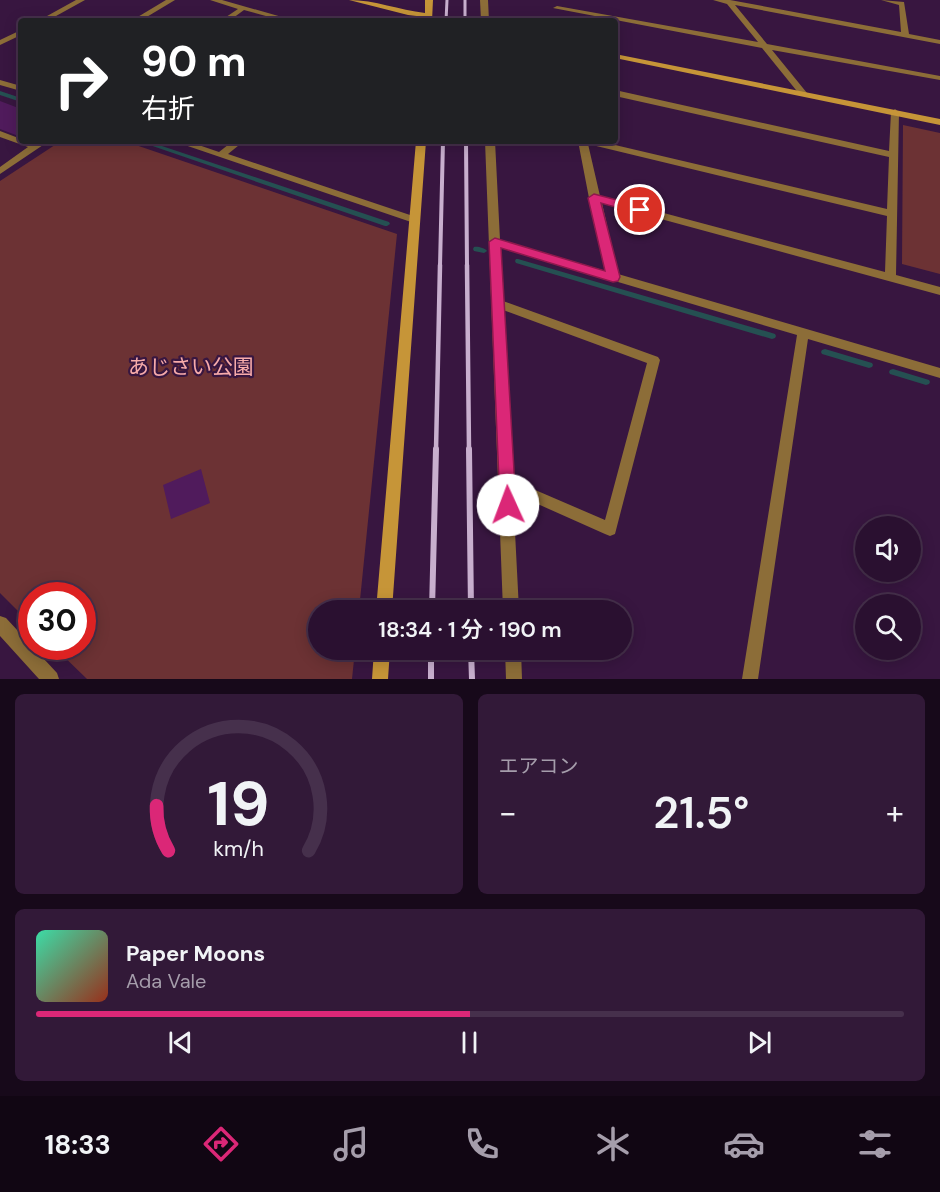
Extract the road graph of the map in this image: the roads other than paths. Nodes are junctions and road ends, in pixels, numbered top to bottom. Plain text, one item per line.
1 (81, 0) edge
2 (171, 0) edge
3 (214, 0) edge
4 (353, 0) edge
5 (429, 0) edge
6 (484, 0) edge
7 (717, 0) edge
8 (885, 0) edge
9 (729, 2) junction
10 (557, 7) edge
11 (243, 8) junction
12 (48, 18) edge
13 (140, 18) edge
14 (228, 18) edge
15 (281, 18) edge
16 (428, 18) edge
17 (485, 18) edge
18 (618, 18) edge
19 (618, 18) edge
20 (18, 34) edge
21 (905, 34) junction
22 (940, 42) edge
23 (0, 43) edge
24 (762, 44) junction
25 (618, 57) edge
26 (940, 78) edge
27 (0, 82) edge
28 (18, 87) edge
29 (802, 93) junction
30 (618, 94) edge
31 (895, 112) junction
32 (940, 122) edge
33 (0, 134) edge
34 (18, 138) edge
35 (40, 144) edge
36 (187, 144) edge
37 (235, 144) edge
38 (420, 144) edge
39 (490, 144) edge
40 (585, 144) edge
41 (598, 144) edge
42 (221, 155) junction
43 (893, 155) junction
44 (0, 171) edge
45 (594, 198) junction
46 (892, 214) junction
47 (415, 220) junction
48 (495, 242) junction
49 (613, 277) junction
50 (890, 277) junction
51 (940, 291) edge
52 (498, 304) junction
53 (803, 333) junction
54 (940, 372) edge
55 (507, 484) junction
56 (385, 600) edge
57 (511, 600) edge
58 (0, 624) edge
59 (381, 660) edge
60 (513, 660) edge
61 (51, 679) edge
62 (380, 679) edge
63 (514, 679) edge
64 (750, 679) edge

1 - 12 street
2 - 13 street
3 - 11 street
4 - 16 street
5 - 16 street
6 - 17 street
7 - 9 street
8 - 21 street
9 - 21 street
9 - 24 street
10 - 18 street
11 - 14 street
11 - 15 street
19 - 24 street
20 - 23 street
21 - 22 street
24 - 26 street
24 - 29 street
25 - 29 street
27 - 28 street
29 - 31 street
30 - 43 street
31 - 32 street
31 - 43 street
33 - 34 street
35 - 44 street
36 - 42 street
37 - 42 street
38 - 47 street
39 - 48 street
40 - 45 street
41 - 46 street
42 - 47 street
43 - 46 street
45 - 49 street
45 - 50 street
46 - 50 street
47 - 56 street
48 - 49 street
48 - 52 street
49 - 53 street
50 - 51 street
52 - 55 street
52 - 55 street
53 - 54 street
53 - 64 street
55 - 57 street
58 - 61 street
59 - 62 street
60 - 63 street

